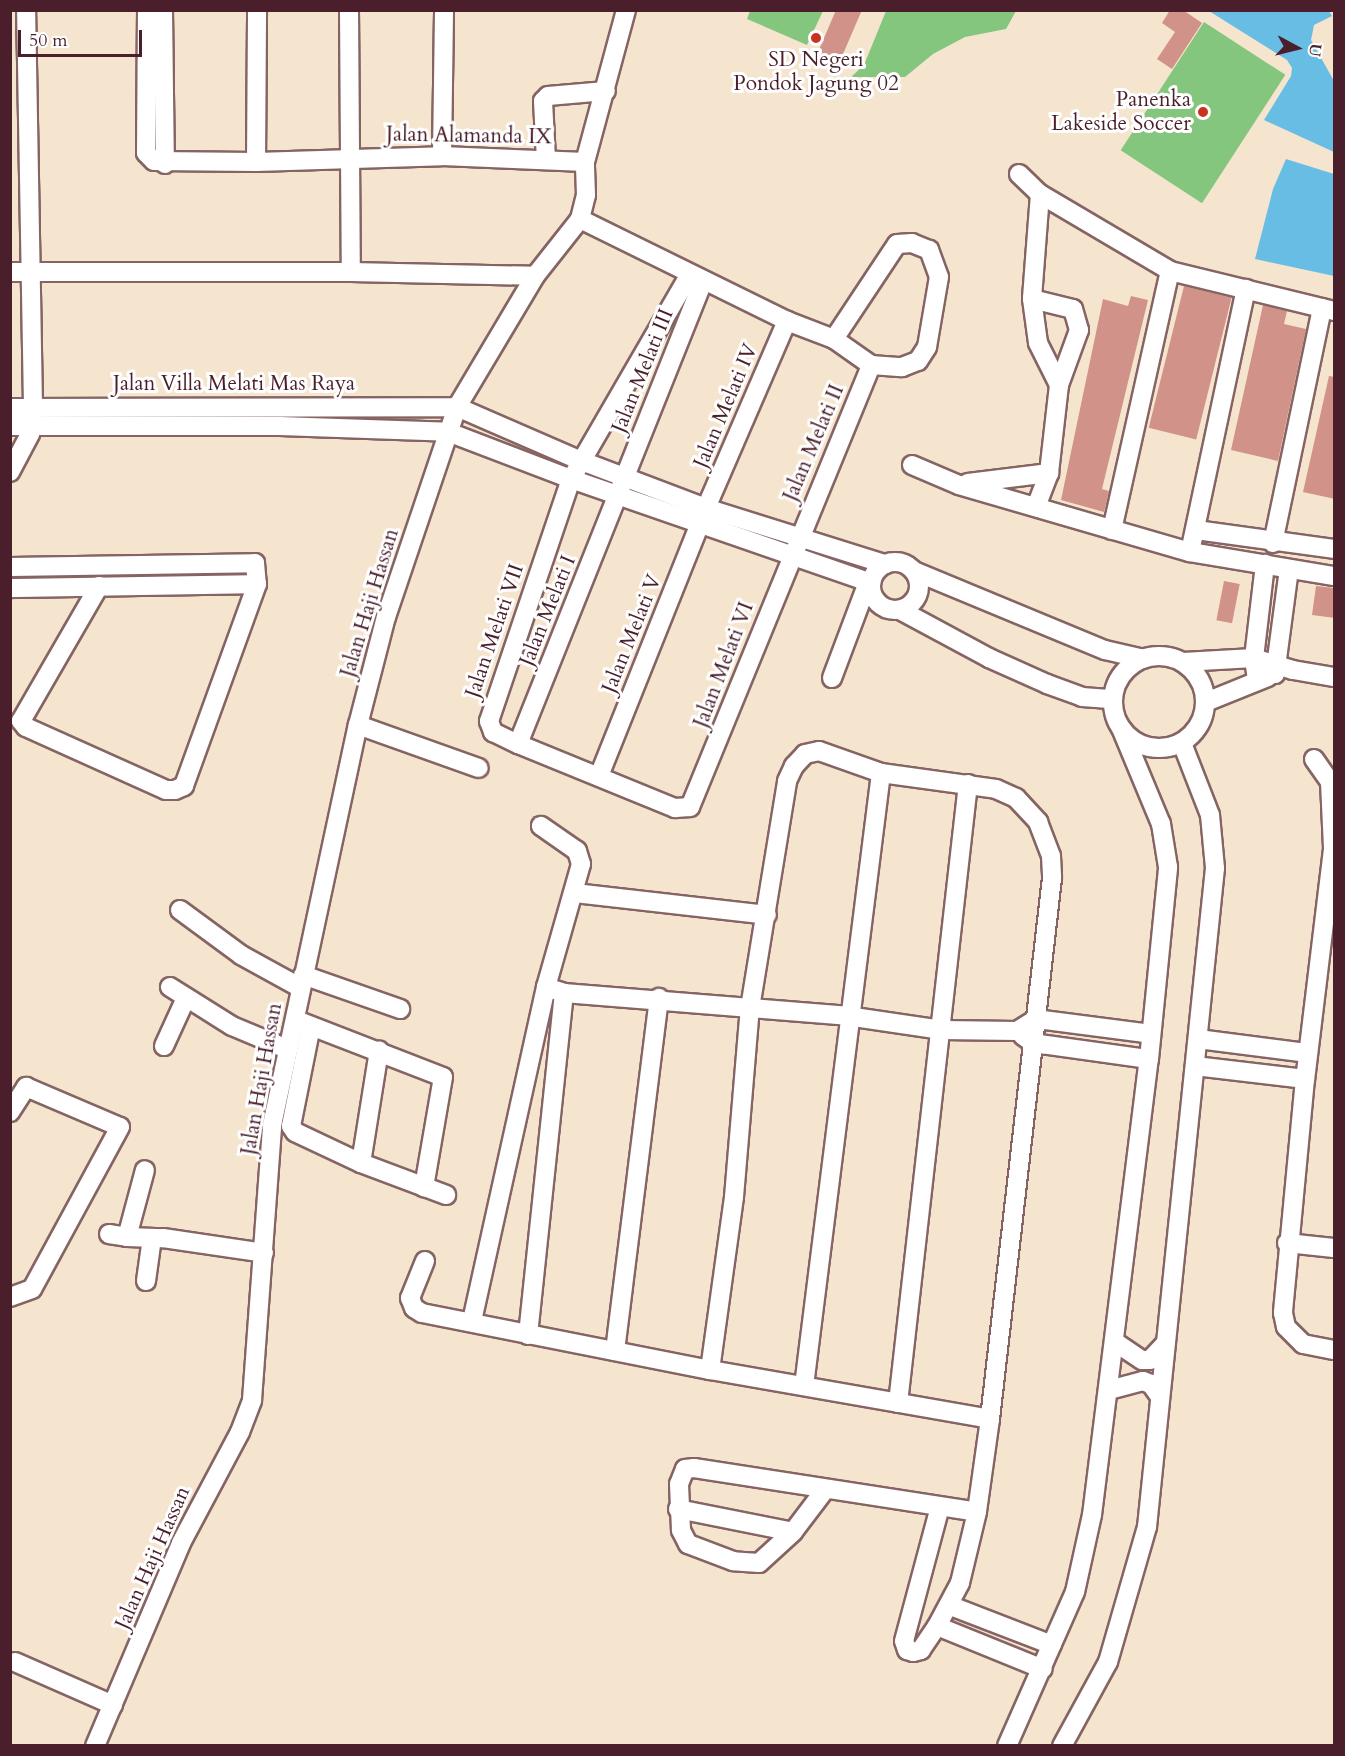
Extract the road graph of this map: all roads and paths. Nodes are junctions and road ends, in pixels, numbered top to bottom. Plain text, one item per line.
1 (27, 10) edge
2 (147, 10) edge
3 (163, 10) edge
4 (257, 10) edge
5 (349, 10) edge
6 (444, 10) edge
7 (626, 10) edge
8 (606, 91) junction
9 (442, 156) junction
10 (352, 158) junction
11 (546, 160) junction
12 (256, 162) junction
13 (585, 162) junction
14 (165, 164) junction
15 (1019, 174) dead end
16 (1040, 194) junction
17 (580, 219) junction
18 (10, 272) edge
19 (31, 272) junction
20 (351, 272) junction
21 (1170, 272) junction
22 (535, 276) junction
23 (696, 277) junction
24 (1246, 289) junction
25 (1032, 299) junction
26 (1328, 310) edge
27 (787, 321) junction
28 (834, 339) junction
29 (871, 365) junction
30 (1059, 385) junction
31 (33, 406) junction
32 (279, 406) junction
33 (457, 407) junction
34 (10, 408) edge
35 (10, 426) edge
36 (31, 426) junction
37 (280, 426) junction
38 (448, 432) junction
39 (579, 460) junction
40 (912, 465) dead end
41 (10, 472) edge
42 (1049, 473) junction
43 (571, 479) junction
44 (958, 484) junction
45 (621, 486) junction
46 (1037, 505) junction
47 (704, 516) junction
48 (1112, 530) junction
49 (1196, 530) junction
50 (1273, 543) junction
51 (795, 545) junction
52 (1335, 549) edge
53 (1190, 552) junction
54 (885, 564) junction
55 (1265, 564) junction
56 (10, 567) edge
57 (1289, 569) junction
58 (914, 571) junction
59 (1335, 576) edge
60 (870, 582) junction
61 (257, 584) junction
62 (99, 585) junction
63 (10, 588) edge
64 (900, 610) junction
65 (1254, 658) junction
66 (1143, 659) junction
67 (1183, 662) junction
68 (1275, 669) junction
69 (1335, 676) edge
70 (832, 678) dead end
71 (1257, 680) junction
72 (1113, 699) junction
73 (1206, 702) junction
74 (358, 726) junction
75 (1120, 728) junction
76 (1182, 743) junction
77 (518, 744) junction
78 (1314, 759) dead end
79 (478, 768) dead end
80 (881, 773) junction
81 (599, 776) junction
82 (1332, 783) edge
83 (968, 784) junction
84 (690, 807) joint
85 (541, 826) dead end
86 (575, 893) junction
87 (180, 910) dead end
88 (767, 915) junction
89 (302, 982) junction
90 (170, 987) dead end
91 (546, 987) junction
92 (564, 993) junction
93 (186, 998) junction
94 (659, 998) junction
95 (750, 1008) junction
96 (400, 1009) dead end
97 (847, 1016) junction
98 (1036, 1019) junction
99 (303, 1023) junction
100 (942, 1030) junction
101 (1017, 1031) junction
102 (1151, 1034) junction
103 (1198, 1039) junction
104 (1033, 1043) junction
105 (164, 1046) dead end
106 (287, 1049) junction
107 (379, 1050) junction
108 (1308, 1053) junction
109 (1149, 1059) junction
110 (1195, 1066) junction
111 (1305, 1079) junction
112 (10, 1112) edge
113 (361, 1163) junction
114 (145, 1170) dead end
115 (424, 1187) junction
116 (446, 1195) dead end
117 (152, 1238) junction
118 (1287, 1243) junction
119 (1335, 1248) edge
120 (264, 1252) junction
121 (425, 1261) dead end
122 (146, 1281) dead end
123 (10, 1298) edge
124 (472, 1321) junction
125 (528, 1335) junction
126 (1115, 1342) junction
127 (1166, 1343) junction
128 (1335, 1350) edge
129 (615, 1351) junction
130 (710, 1370) junction
131 (804, 1386) junction
132 (1109, 1390) junction
133 (1160, 1397) junction
134 (898, 1403) junction
135 (990, 1419) junction
136 (824, 1491) junction
137 (940, 1508) junction
138 (678, 1509) junction
139 (976, 1512) junction
140 (793, 1532) junction
141 (951, 1606) junction
142 (937, 1626) junction
143 (1052, 1646) junction
144 (15, 1662) dead end
145 (1043, 1669) junction
146 (113, 1705) junction
147 (95, 1746) edge
148 (1007, 1746) edge
149 (1062, 1746) edge

1 - 19 street
2 - 14 street
3 - 14 street
4 - 12 street
5 - 10 street
6 - 9 street
7 - 8 street
8 - 11 street
8 - 13 street
9 - 10 street, Jalan Alamanda IX
9 - 11 street, Jalan Alamanda IX
10 - 12 street, Jalan Alamanda IX
10 - 20 street
11 - 13 street, Jalan Alamanda IX
12 - 14 street, Jalan Alamanda IX
13 - 17 street
15 - 16 street
16 - 21 street
16 - 25 street
17 - 22 street, Jalan Haji Hassan
17 - 23 street
18 - 19 street
19 - 20 street
19 - 31 street
20 - 22 street
21 - 24 street
21 - 48 street
22 - 33 street, Jalan Haji Hassan
23 - 27 street
23 - 39 street
23 - 45 street, Jalan Melati III
24 - 26 street
24 - 49 street
25 - 30 street
25 - 30 street
26 - 50 street
27 - 28 street
27 - 47 street, Jalan Melati IV
28 - 29 street
28 - 29 street
29 - 51 street, Jalan Melati II
30 - 42 street
31 - 32 street, Jalan Villa Melati Mas Raya
31 - 34 street, Jalan Villa Melati Mas Raya
31 - 36 street
32 - 33 street, Jalan Villa Melati Mas Raya
32 - 37 street
33 - 38 street, Jalan Haji Hassan
33 - 39 street
35 - 36 street, Jalan Villa Melati Mas Raya
36 - 37 street, Jalan Villa Melati Mas Raya
36 - 41 street
37 - 38 street, Jalan Villa Melati Mas Raya
38 - 43 street, Jalan Villa Melati Mas Raya
38 - 74 street, Jalan Haji Hassan
39 - 43 street, Jalan Melati VII
39 - 45 street
40 - 44 street
42 - 44 street
42 - 46 street
43 - 45 street, Jalan Villa Melati Mas Raya
43 - 77 street, Jalan Melati VII
44 - 46 street
45 - 47 street
45 - 77 street, Jalan Melati I
46 - 48 street
47 - 51 street
47 - 81 street, Jalan Melati V
48 - 53 street
49 - 50 street
49 - 53 street
50 - 52 street
51 - 54 street
51 - 60 street
51 - 84 street, Jalan Melati VI
53 - 55 street
54 - 58 street
54 - 60 street
55 - 57 street
55 - 65 street
56 - 61 street
57 - 59 street
57 - 68 street
58 - 64 street
58 - 66 street
60 - 64 street
60 - 70 street
61 - 62 street
61 - 62 street
62 - 63 street
64 - 72 street
65 - 67 street
65 - 68 street
65 - 71 street
66 - 67 street
66 - 72 street
67 - 73 street
68 - 69 street
68 - 71 street
71 - 73 street
72 - 75 street
73 - 76 street
74 - 79 street
74 - 89 street, Jalan Haji Hassan
75 - 76 street
75 - 102 street
76 - 103 street
77 - 81 street, Jalan Melati VII
78 - 82 street
80 - 83 street
80 - 88 street
80 - 97 street
81 - 84 street, Jalan Melati VII
82 - 108 street
83 - 98 street
83 - 100 street
85 - 86 street
86 - 88 street
86 - 91 street
87 - 89 street
88 - 95 street
89 - 96 street
89 - 99 street, Jalan Haji Hassan
90 - 93 street
91 - 92 street
91 - 124 street
92 - 94 street
92 - 125 street
93 - 105 street
93 - 106 street
94 - 95 street
94 - 129 street
95 - 97 street
95 - 130 street
97 - 100 street
97 - 131 street
98 - 101 street
98 - 102 street
98 - 104 street
99 - 106 street, Jalan Haji Hassan
99 - 107 street
99 - 113 street
100 - 101 street
100 - 134 street
101 - 104 street
102 - 109 street
103 - 108 street
103 - 110 street
104 - 109 street
104 - 135 street
106 - 120 street, Jalan Haji Hassan
107 - 113 street
107 - 115 street
108 - 111 street
109 - 126 street
110 - 111 street
110 - 127 street
111 - 118 street
112 - 123 street
113 - 115 street
114 - 117 street
115 - 116 street
117 - 120 street
117 - 122 street
118 - 119 street
118 - 128 street
120 - 146 street, Jalan Haji Hassan
121 - 124 street
124 - 125 street
125 - 129 street
126 - 127 street
126 - 132 street
127 - 133 street
129 - 130 street
130 - 131 street
131 - 134 street
132 - 133 street
132 - 143 street
133 - 149 street
134 - 135 street
135 - 139 street
136 - 137 street
136 - 138 street
136 - 140 street
137 - 139 street
137 - 142 street
138 - 140 street
138 - 140 street
139 - 141 street
141 - 142 street
141 - 143 street
142 - 145 street
143 - 145 street
144 - 146 street
145 - 148 street
146 - 147 street, Jalan Haji Hassan

